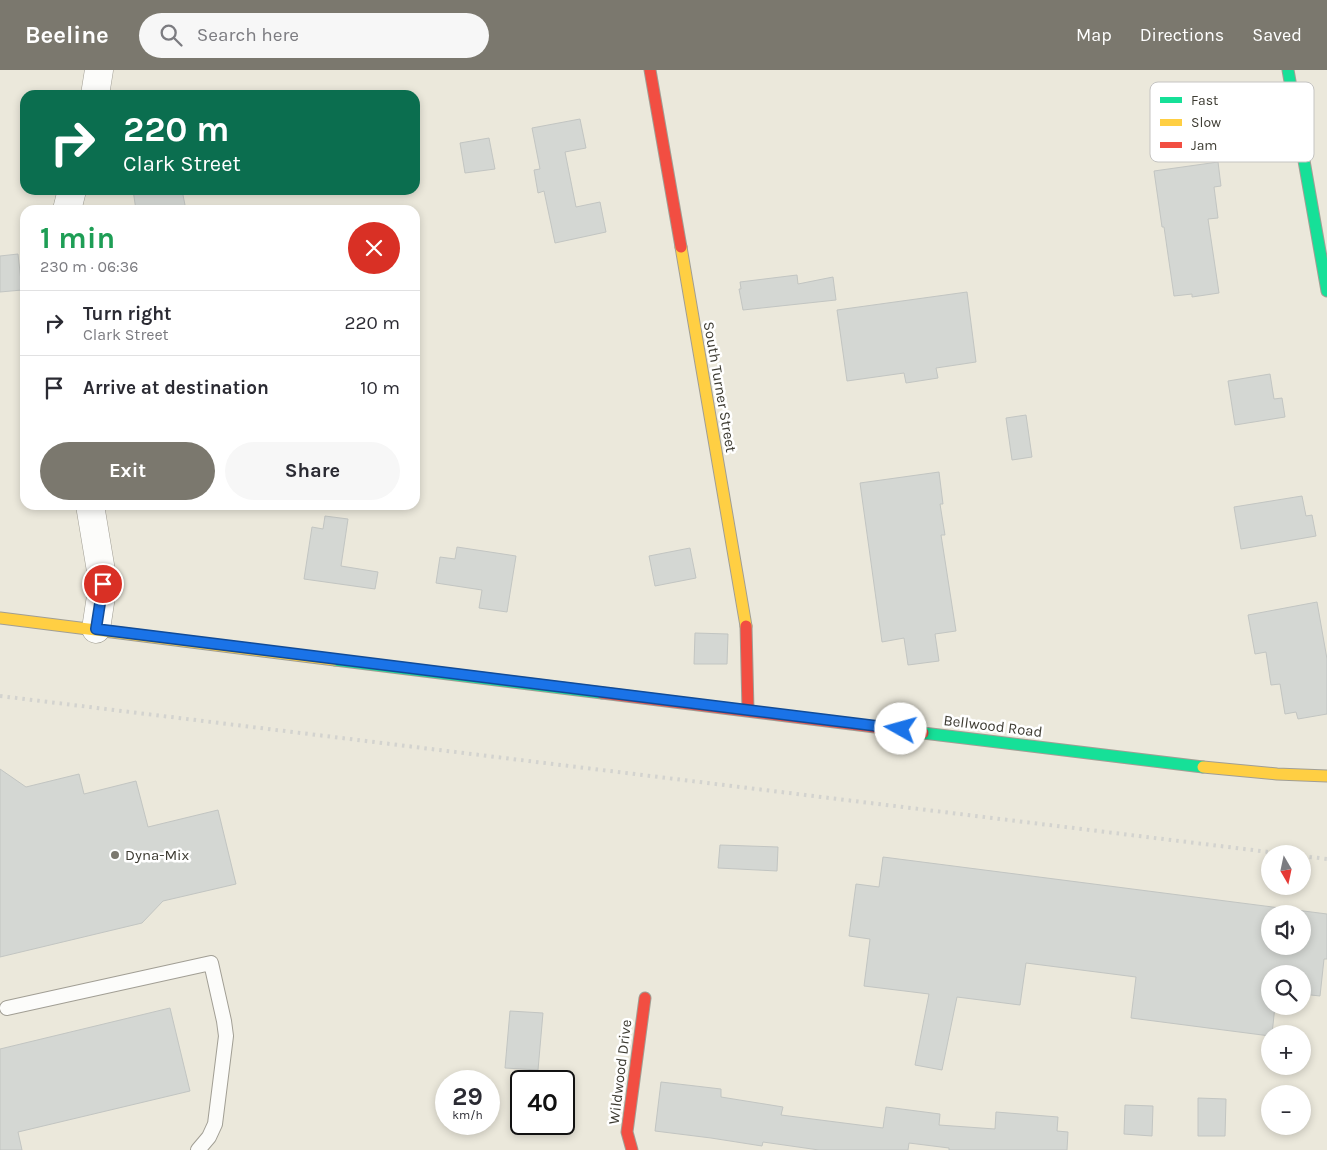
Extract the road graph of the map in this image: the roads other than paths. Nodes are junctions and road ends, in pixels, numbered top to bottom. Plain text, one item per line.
1 (99, 70) edge
2 (650, 70) edge
3 (96, 90) edge
4 (1304, 162) edge
5 (1327, 292) edge
6 (91, 510) edge
7 (0, 618) edge
8 (96, 629) junction
9 (748, 710) junction
10 (1327, 776) edge
11 (645, 998) dead end
12 (7, 1008) dead end
13 (198, 1150) edge
14 (632, 1150) edge

1 - 3 street
2 - 9 street, South Turner Street
4 - 5 street
6 - 8 street
7 - 8 street, Bellwood Road
8 - 9 street, Bellwood Road
9 - 10 street, Bellwood Road
11 - 14 street, Wildwood Drive
12 - 13 lane

